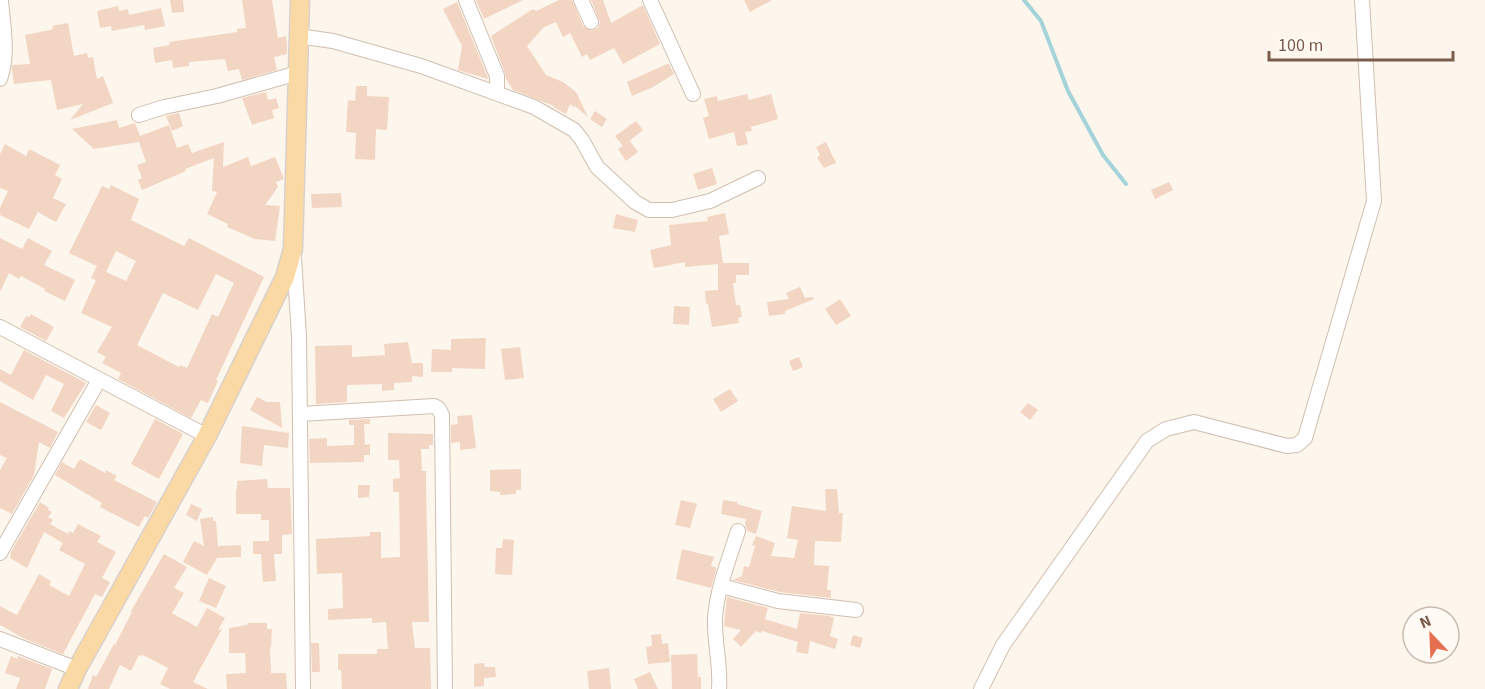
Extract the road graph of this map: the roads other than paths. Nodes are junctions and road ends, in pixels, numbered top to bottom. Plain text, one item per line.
1 (1, 0) edge
2 (300, 0) edge
3 (466, 0) edge
4 (581, 0) edge
5 (650, 0) edge
6 (1362, 0) edge
7 (591, 22) dead end
8 (298, 36) junction
9 (298, 73) junction
10 (0, 79) edge
11 (498, 93) junction
12 (693, 94) dead end
13 (139, 115) dead end
14 (758, 178) dead end
15 (293, 249) junction
16 (0, 327) edge
17 (99, 380) junction
18 (301, 414) junction
19 (207, 436) junction
20 (738, 531) dead end
21 (0, 553) edge
22 (721, 586) junction
23 (856, 610) dead end
24 (0, 639) edge
25 (77, 669) junction
26 (68, 689) edge
27 (303, 689) edge
28 (445, 689) edge
29 (719, 689) edge
30 (981, 689) edge

1 - 10 street
2 - 8 main road
3 - 11 street
4 - 7 street
5 - 12 street
6 - 30 street
8 - 9 main road
8 - 11 street
9 - 13 street
9 - 15 main road
11 - 14 street
15 - 18 street
15 - 19 main road
16 - 17 street
17 - 19 street
17 - 21 street
18 - 27 street
18 - 28 street
19 - 25 main road
20 - 22 street
22 - 23 street
22 - 29 street
24 - 25 street
25 - 26 main road

